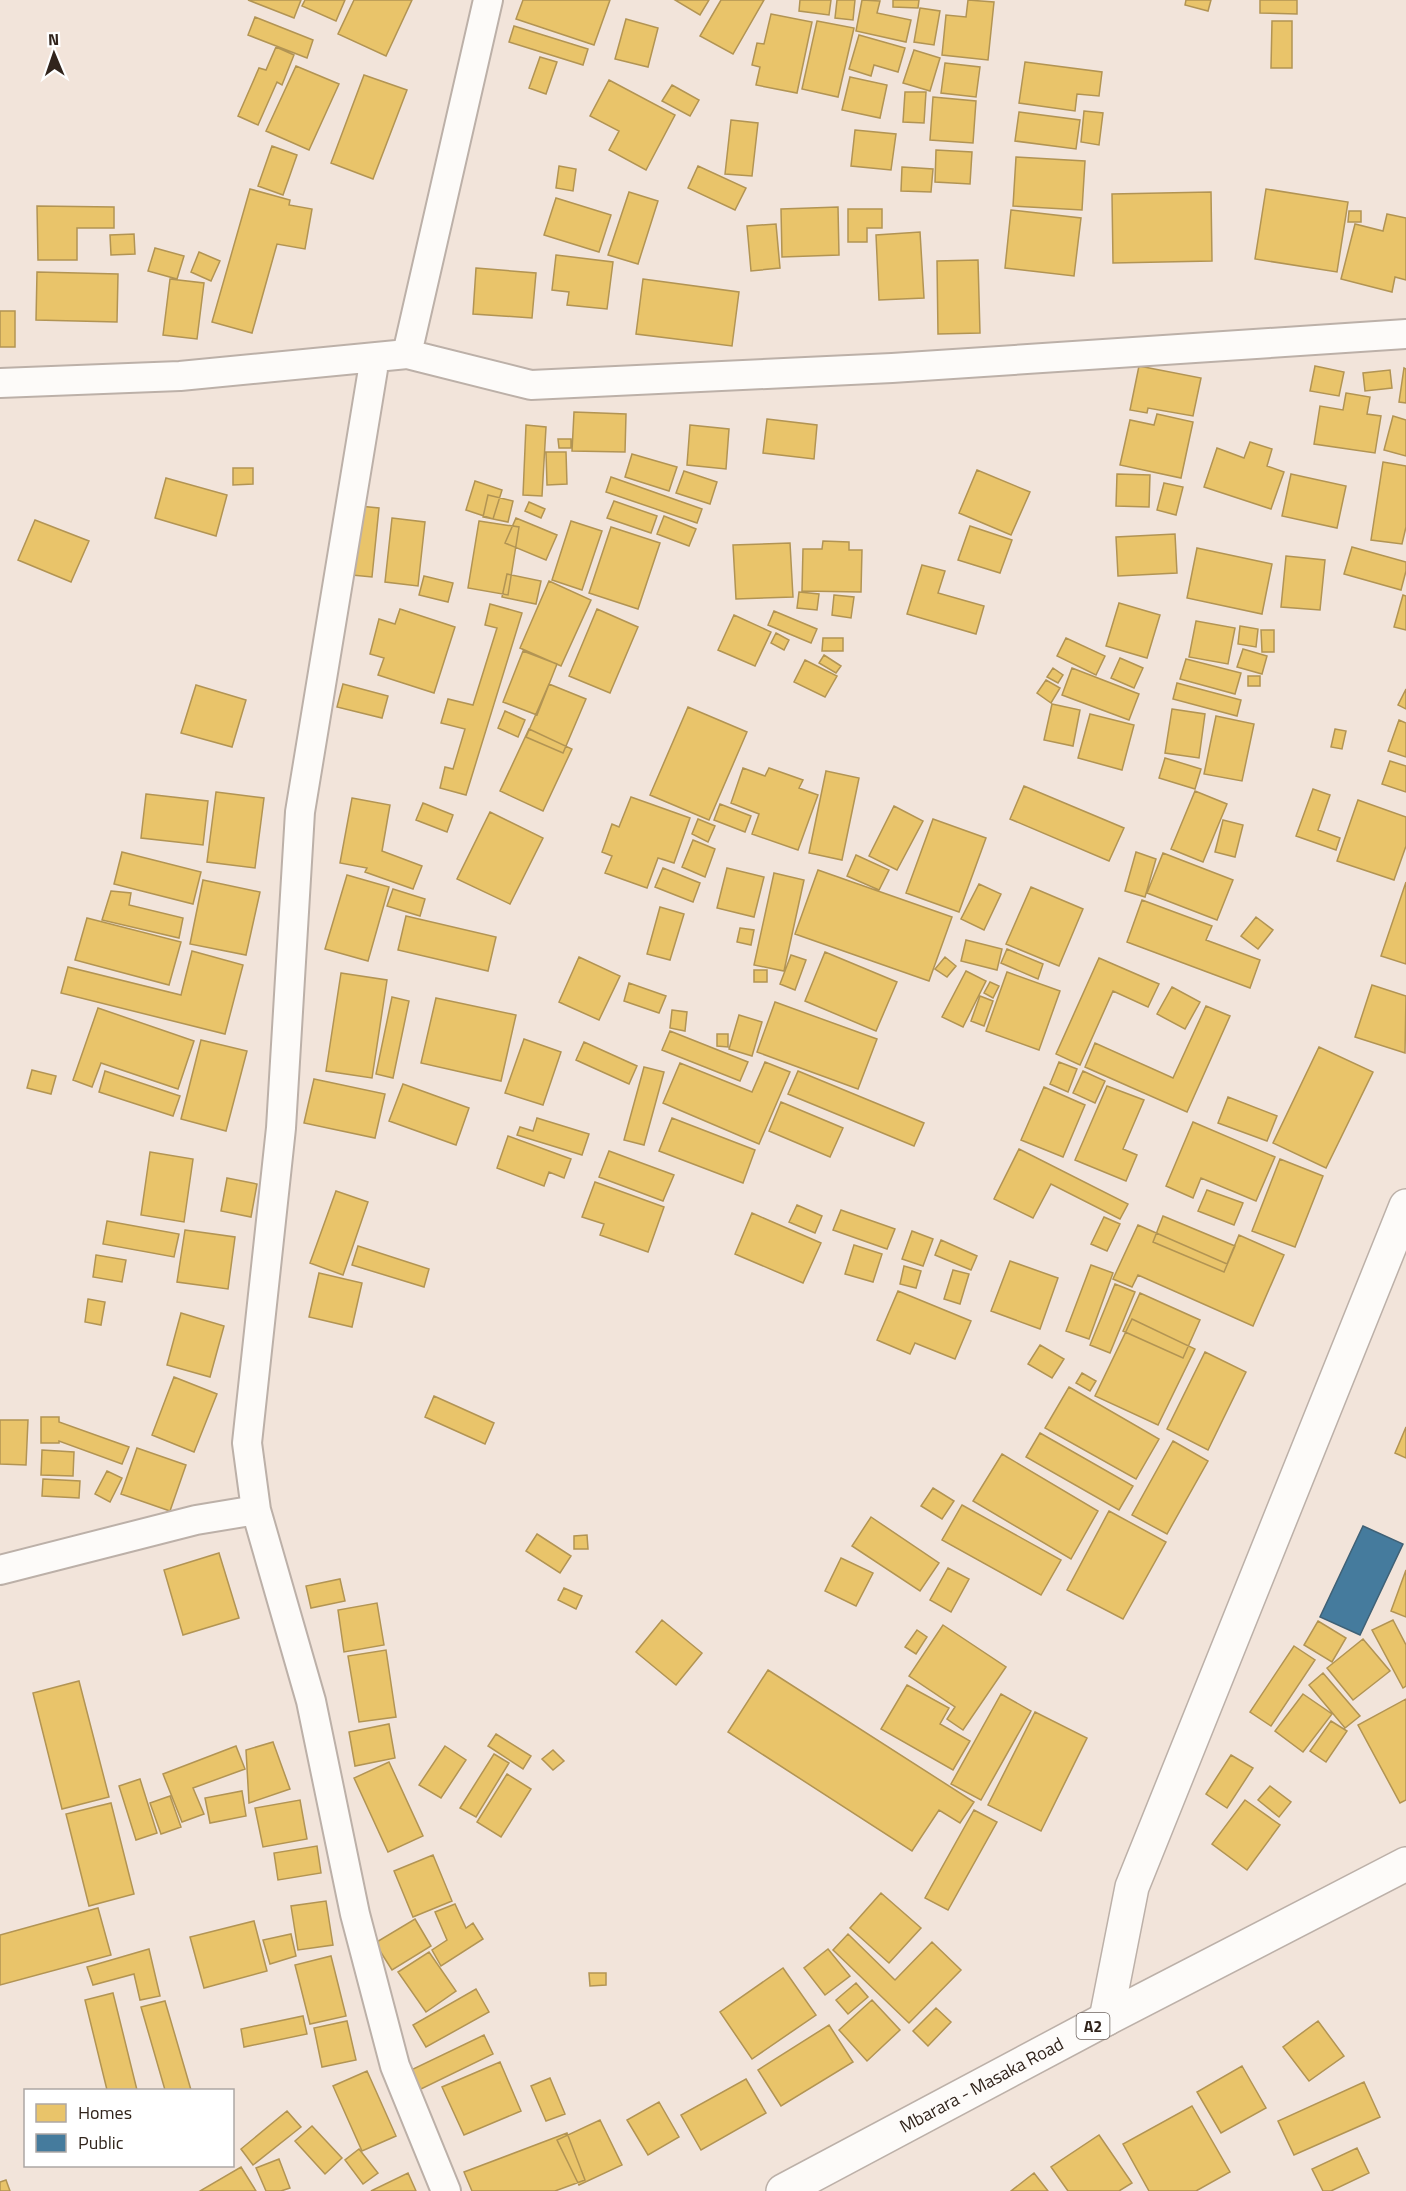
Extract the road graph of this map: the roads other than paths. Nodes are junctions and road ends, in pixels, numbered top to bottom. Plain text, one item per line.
1 (488, 0) edge
2 (1406, 334) edge
3 (407, 354) junction
4 (375, 357) junction
5 (0, 383) edge
6 (1406, 1206) edge
7 (256, 1510) junction
8 (0, 1570) edge
9 (1406, 1864) edge
10 (1106, 2019) junction
11 (447, 2191) edge
12 (783, 2191) edge

1 - 3 street
2 - 3 street
3 - 4 street
4 - 5 street
4 - 7 street
6 - 10 main road
7 - 8 street
7 - 11 street
9 - 10 main road, Mbarara - Masaka Road / A2
10 - 12 main road, Mbarara - Masaka Road / A2

